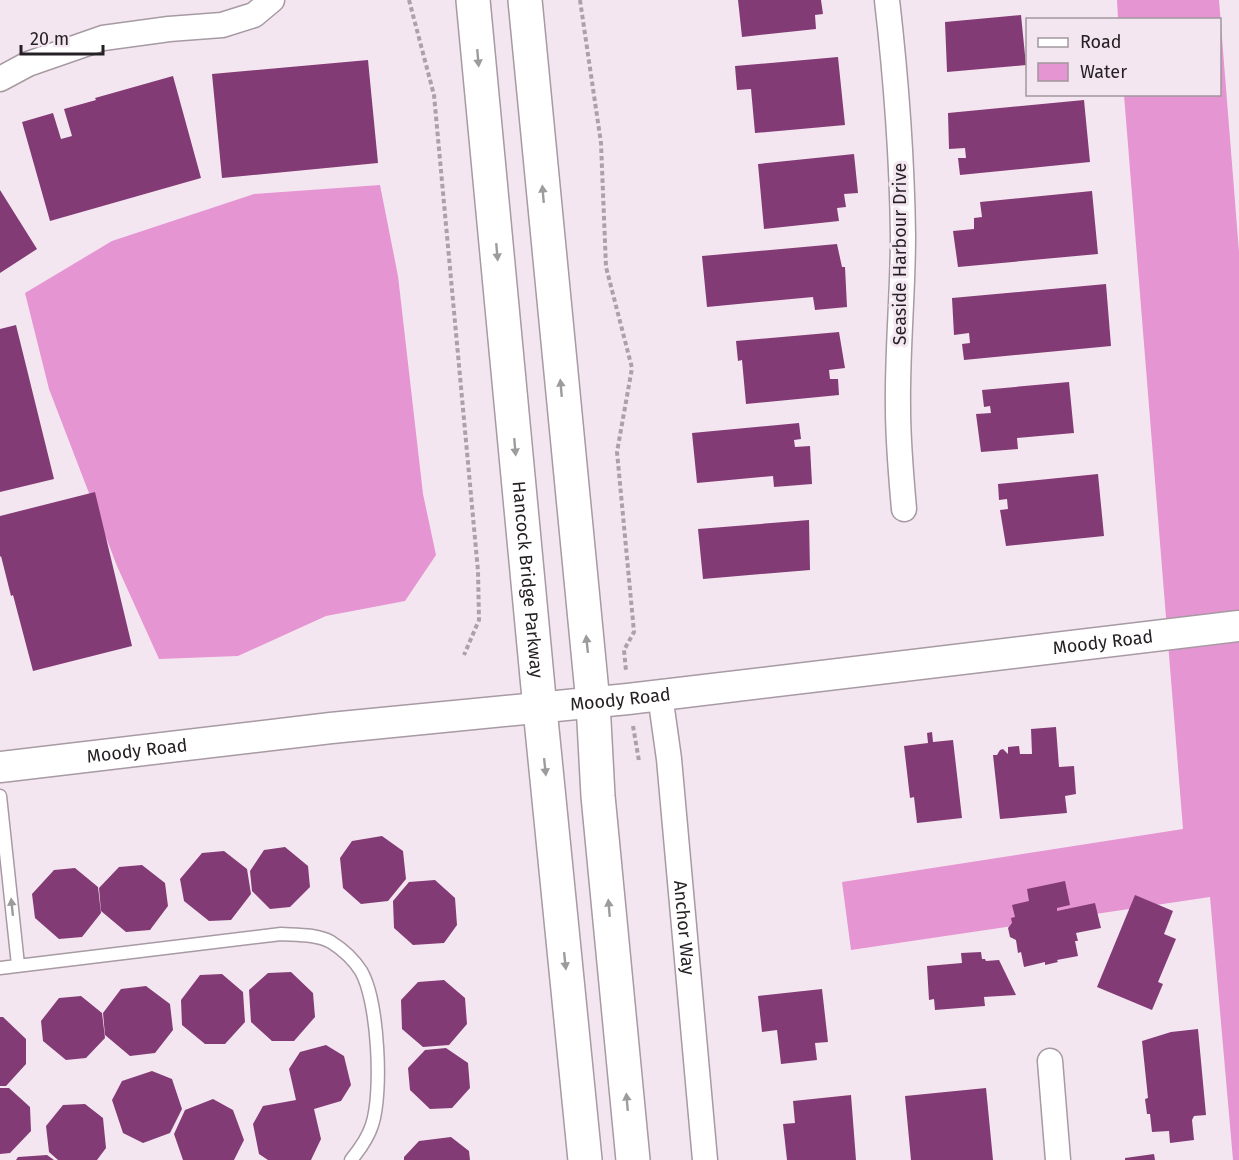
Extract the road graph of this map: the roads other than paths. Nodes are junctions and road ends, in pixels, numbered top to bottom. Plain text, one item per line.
1 (272, 0) edge
2 (473, 0) edge
3 (525, 0) edge
4 (887, 0) edge
5 (0, 79) edge
6 (904, 509) dead end
7 (1239, 626) edge
8 (660, 695) junction
9 (593, 703) junction
10 (540, 709) junction
11 (0, 767) edge
12 (0, 796) edge
13 (18, 965) junction
14 (0, 968) edge
15 (1050, 1061) dead end
16 (351, 1160) edge
17 (585, 1160) edge
18 (633, 1160) edge
19 (705, 1160) edge
20 (1058, 1160) edge

1 - 5 street
2 -> 10 main road, Hancock Bridge Parkway
9 -> 3 main road
4 - 6 street, Seaside Harbour Drive
7 - 8 street, Moody Road
8 - 9 street, Moody Road
8 - 19 street, Anchor Way
9 - 10 street, Moody Road
18 -> 9 main road
10 - 11 street, Moody Road
10 -> 17 main road, Hancock Bridge Parkway
13 -> 12 lane
13 - 14 lane
13 - 16 lane
15 - 20 street

